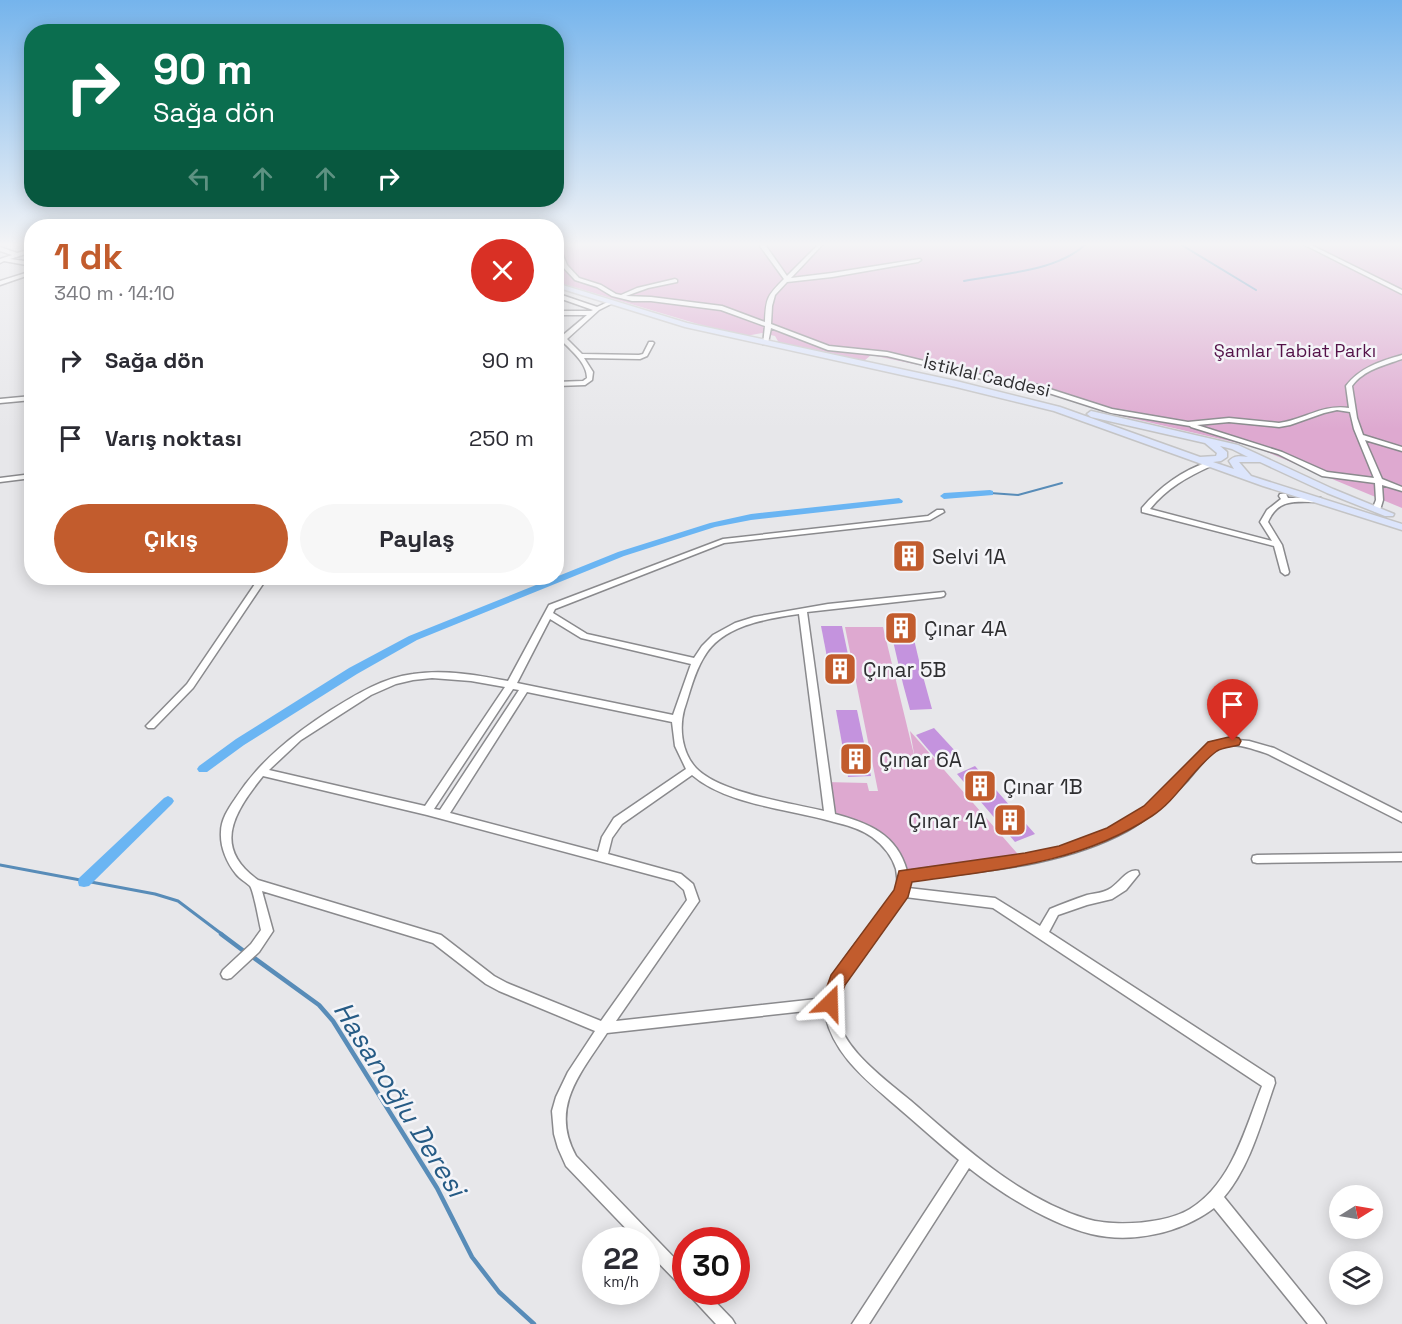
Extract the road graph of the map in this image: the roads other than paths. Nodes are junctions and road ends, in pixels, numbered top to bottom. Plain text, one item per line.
1 (582, 306) edge
2 (605, 306) edge
3 (624, 306) edge
4 (702, 306) edge
5 (769, 306) edge
6 (595, 311) junction
7 (564, 313) edge
8 (769, 327) junction
9 (564, 339) joint
10 (651, 343) dead end
11 (765, 343) junction
12 (580, 357) junction
13 (1402, 357) edge
14 (909, 374) junction
15 (564, 384) edge
16 (24, 399) edge
17 (0, 401) edge
18 (1353, 410) junction
19 (1188, 424) junction
20 (1360, 436) junction
21 (1202, 439) junction
22 (1402, 449) edge
23 (1188, 456) junction
24 (1270, 463) junction
25 (1208, 464) junction
26 (24, 477) edge
27 (1254, 479) junction
28 (0, 480) edge
29 (1379, 481) junction
30 (1281, 488) junction
31 (1402, 489) edge
32 (1285, 500) junction
33 (1319, 500) junction
34 (1376, 510) junction
35 (940, 512) dead end
36 (1402, 519) edge
37 (1402, 527) edge
38 (1278, 545) junction
39 (1285, 572) dead end
40 (258, 585) edge
41 (941, 594) dead end
42 (803, 612) junction
43 (548, 614) junction
44 (696, 662) junction
45 (511, 686) junction
46 (525, 688) junction
47 (676, 719) junction
48 (151, 726) dead end
49 (692, 770) junction
50 (261, 772) junction
51 (427, 811) junction
52 (443, 816) junction
53 (830, 816) junction
54 (1402, 818) edge
55 (1402, 857) edge
56 (602, 858) junction
57 (1257, 859) dead end
58 (1134, 874) dead end
59 (904, 876) junction
60 (255, 884) junction
61 (902, 892) junction
62 (1043, 932) junction
63 (227, 974) dead end
64 (830, 1003) junction
65 (603, 1028) junction
66 (967, 1159) junction
67 (1215, 1198) junction
68 (672, 1266) edge
69 (709, 1305) edge
70 (727, 1324) edge
71 (860, 1324) edge
72 (1318, 1324) edge

1 - 6 street
2 - 6 street
3 - 11 main road, İstiklal Caddesi
4 - 8 street
5 - 8 street
6 - 7 street
6 - 9 street
8 - 11 street
8 - 19 street
9 - 12 street
10 - 12 street
11 - 14 main road, İstiklal Caddesi
12 - 15 street
13 - 18 street
14 - 21 main road, İstiklal Caddesi
14 - 23 main road, İstiklal Caddesi
16 - 17 street
18 - 19 street
18 - 20 street
19 - 29 street
20 - 22 street
20 - 29 street
21 - 23 main road
21 - 24 main road, İstiklal Caddesi
23 - 25 main road, İstiklal Caddesi
24 - 27 main road
24 - 34 main road, İstiklal Caddesi
25 - 27 main road, İstiklal Caddesi
25 - 38 street
26 - 28 street
27 - 30 main road, İstiklal Caddesi
29 - 31 street
29 - 34 street
30 - 32 street
30 - 33 main road, İstiklal Caddesi
32 - 33 street
32 - 38 street
33 - 37 main road, İstiklal Caddesi
34 - 36 main road, İstiklal Caddesi
35 - 43 street
38 - 39 street
40 - 48 street
41 - 42 street
42 - 44 street
42 - 53 street
43 - 44 street
43 - 45 street
44 - 47 street
45 - 46 street
45 - 50 street
45 - 51 street
46 - 47 street
46 - 52 street
47 - 49 street
49 - 53 street
49 - 56 street
50 - 51 street
50 - 60 street
51 - 52 street
52 - 56 street
53 - 59 street
54 - 59 street
55 - 57 street
56 - 65 street
58 - 62 street
59 - 61 street
60 - 63 street
60 - 65 street
61 - 62 street
61 - 64 street
62 - 67 street
64 - 65 street
64 - 66 street
65 - 68 street
66 - 67 street
66 - 71 street
67 - 72 street
69 - 70 street

